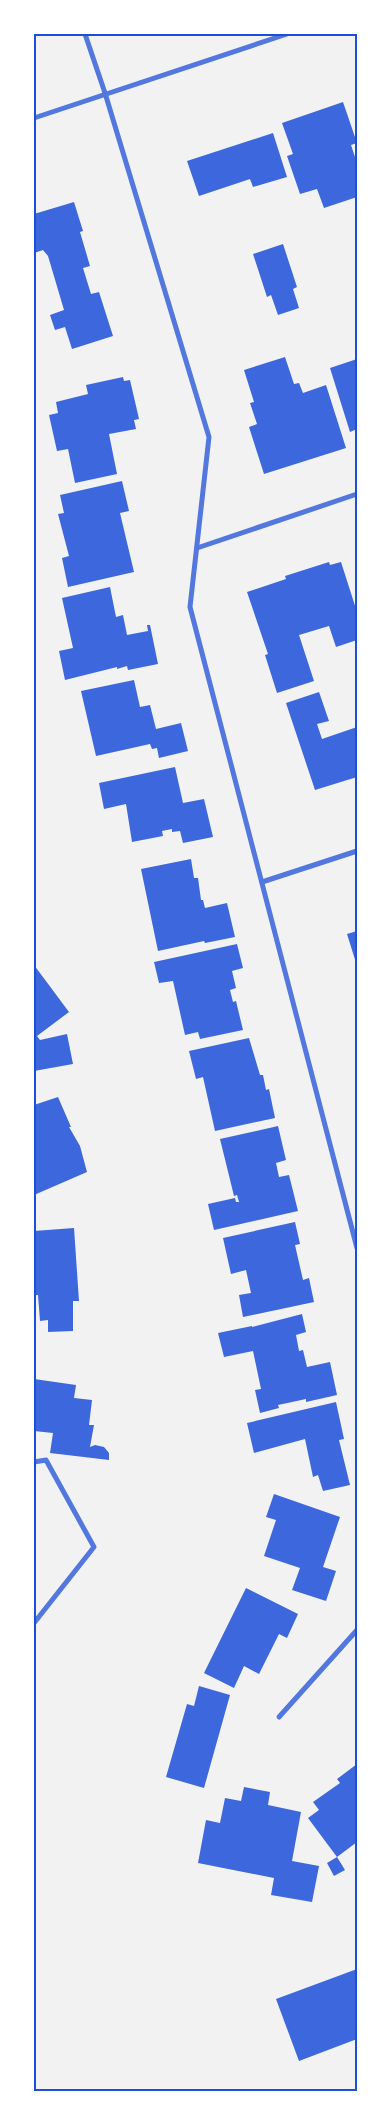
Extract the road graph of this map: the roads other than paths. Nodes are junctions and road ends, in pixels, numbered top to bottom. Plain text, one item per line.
1 (84, 34) edge
2 (287, 34) edge
3 (105, 94) junction
4 (34, 118) edge
5 (357, 494) edge
6 (196, 548) junction
7 (357, 851) edge
8 (262, 882) junction
9 (357, 1248) edge
10 (34, 1462) edge
11 (34, 1622) edge
12 (357, 1630) edge
13 (279, 1717) dead end

1 - 3 street
2 - 3 street
3 - 4 street
3 - 6 street
5 - 6 street
6 - 8 street
7 - 8 street
8 - 9 street
10 - 11 street
12 - 13 street

